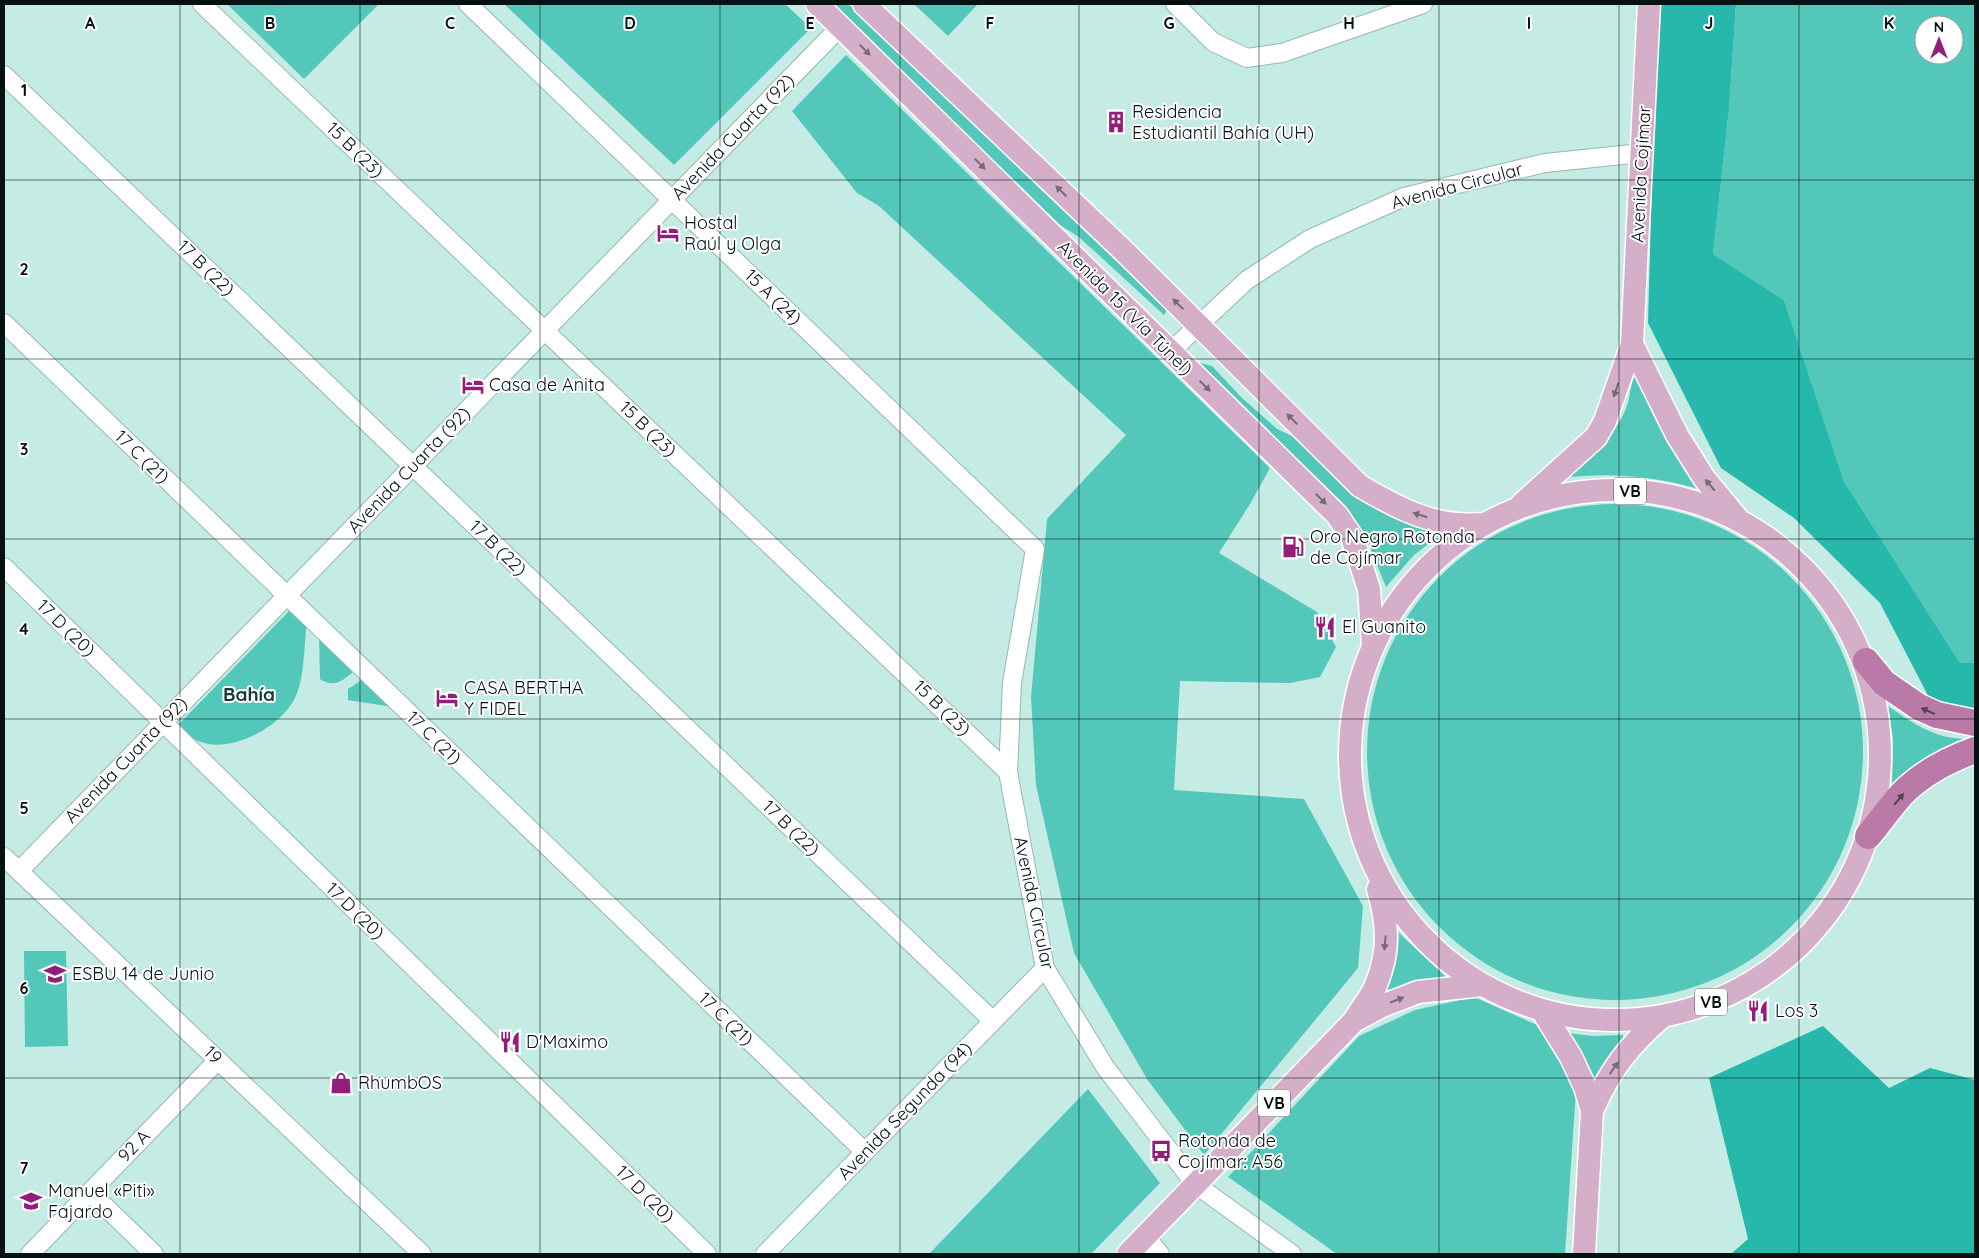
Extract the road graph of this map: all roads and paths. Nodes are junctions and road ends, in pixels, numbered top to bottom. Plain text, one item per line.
1 (202, 4) edge
2 (468, 4) edge
3 (817, 4) edge
4 (864, 4) edge
5 (1175, 4) edge
6 (1423, 4) edge
7 (1649, 4) edge
8 (840, 26) junction
9 (4, 75) edge
10 (1642, 153) junction
11 (672, 200) junction
12 (4, 323) edge
13 (1199, 324) junction
14 (545, 330) junction
15 (1632, 344) junction
16 (1170, 352) junction
17 (413, 466) junction
18 (1516, 510) junction
19 (1741, 522) junction
20 (1485, 524) junction
21 (1035, 549) joint
22 (4, 567) edge
23 (287, 596) junction
24 (1373, 645) junction
25 (1866, 661) junction
26 (1975, 722) edge
27 (163, 723) junction
28 (1975, 750) edge
29 (1008, 772) junction
30 (1868, 836) junction
31 (4, 857) edge
32 (1371, 861) junction
33 (19, 871) junction
34 (1045, 968) junction
35 (1484, 985) junction
36 (1543, 1012) junction
37 (1663, 1016) junction
38 (993, 1021) junction
39 (1353, 1022) junction
40 (218, 1060) junction
41 (1592, 1112) junction
42 (864, 1152) junction
43 (1196, 1184) junction
44 (90, 1192) junction
45 (1145, 1236) junction
46 (30, 1254) edge
47 (154, 1254) edge
48 (422, 1254) edge
49 (707, 1254) edge
50 (765, 1254) edge
51 (1128, 1254) edge
52 (1160, 1254) edge
53 (1292, 1254) edge
54 (1584, 1254) edge

1 - 14 street, 15 B (23)
2 - 11 street, 15 A (24)
3 - 8 main road, Avenida 15 (Vía Túnel)
13 -> 4 main road
5 - 6 street
7 - 10 main road, Avenida Cojímar
8 - 11 street, Avenida Cuarta (92)
8 -> 16 main road, Avenida 15 (Vía Túnel)
9 - 17 street, 17 B (22)
10 - 13 street, Avenida Circular
10 - 15 main road, Avenida Cojímar
11 - 14 street, Avenida Cuarta (92)
11 - 21 street, 15 A (24)
12 - 23 street, 17 C (21)
13 - 16 street, Avenida Circular
20 -> 13 main road
14 - 17 street, Avenida Cuarta (92)
14 - 29 street, 15 B (23)
15 -> 18 main road
19 -> 15 main road
16 -> 24 main road, Avenida 15 (Vía Túnel)
17 - 23 street, Avenida Cuarta (92)
17 - 38 street, 17 B (22)
18 - 19 main road, VB
18 - 20 main road, VB
19 - 25 main road, VB
20 - 24 main road, VB
21 - 29 street, Avenida Circular
22 - 27 street, 17 D (20)
23 - 27 street, Avenida Cuarta (92)
23 - 42 street, 17 C (21)
24 - 32 main road, VB
26 -> 25 highway, VB
25 - 30 main road, VB
27 - 33 street, Avenida Cuarta (92)
27 - 49 street, 17 D (20)
30 -> 28 highway, VB
29 - 34 street, Avenida Circular
30 - 37 main road, VB
31 - 33 street, 19
32 - 35 main road, VB
32 -> 39 main road, VB
33 - 40 street, 19
34 - 38 street, Avenida Segunda (94)
34 - 43 street, Avenida Circular
35 - 36 main road, VB
39 -> 35 main road, VB
36 - 37 main road, VB
36 - 41 main road
41 -> 37 main road
38 - 42 street, Avenida Segunda (94)
39 - 43 main road, VB
40 - 44 street, 92 A
40 - 48 street, 19
41 - 54 main road
42 - 50 street, Avenida Segunda (94)
43 - 45 main road, VB
43 - 53 street, Avenida Circular
44 - 46 street, 92 A
44 - 47 street
45 - 51 main road, VB
45 - 52 street

